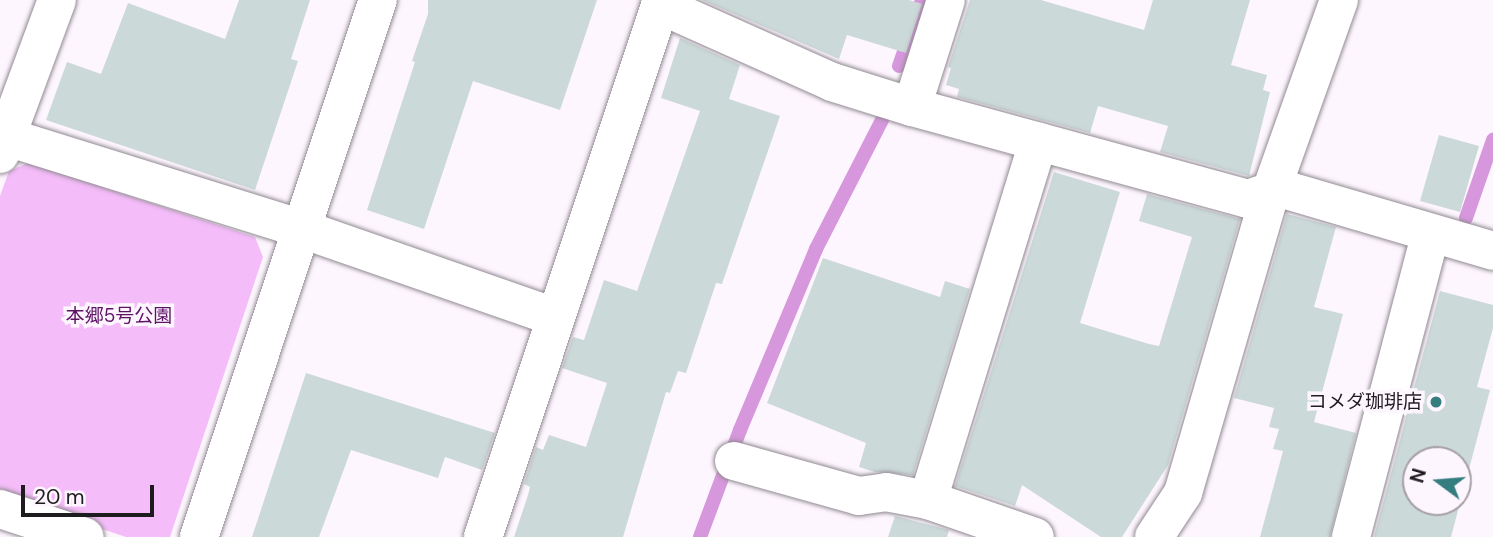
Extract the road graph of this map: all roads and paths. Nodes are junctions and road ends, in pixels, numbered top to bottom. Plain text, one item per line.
1 (57, 0) edge
2 (378, 0) edge
3 (946, 0) edge
4 (1339, 0) edge
5 (661, 2) edge
6 (912, 107) junction
7 (1038, 142) junction
8 (3, 145) edge
9 (1272, 191) junction
10 (302, 229) junction
11 (1431, 233) junction
12 (1493, 251) edge
13 (555, 317) junction
14 (734, 461) dead end
15 (928, 500) junction
16 (0, 509) edge
17 (85, 537) edge
18 (200, 537) edge
19 (483, 537) edge
20 (1035, 537) edge
21 (1154, 537) edge
22 (1351, 537) edge

1 - 8 street
2 - 10 street
3 - 6 street
4 - 9 street
5 - 6 street
5 - 13 street
6 - 7 street
7 - 9 street
7 - 15 street
8 - 10 street
9 - 11 street
9 - 21 street
10 - 13 street
10 - 18 street
11 - 12 street
11 - 22 street
13 - 19 street
14 - 15 street
15 - 20 street
16 - 17 street

